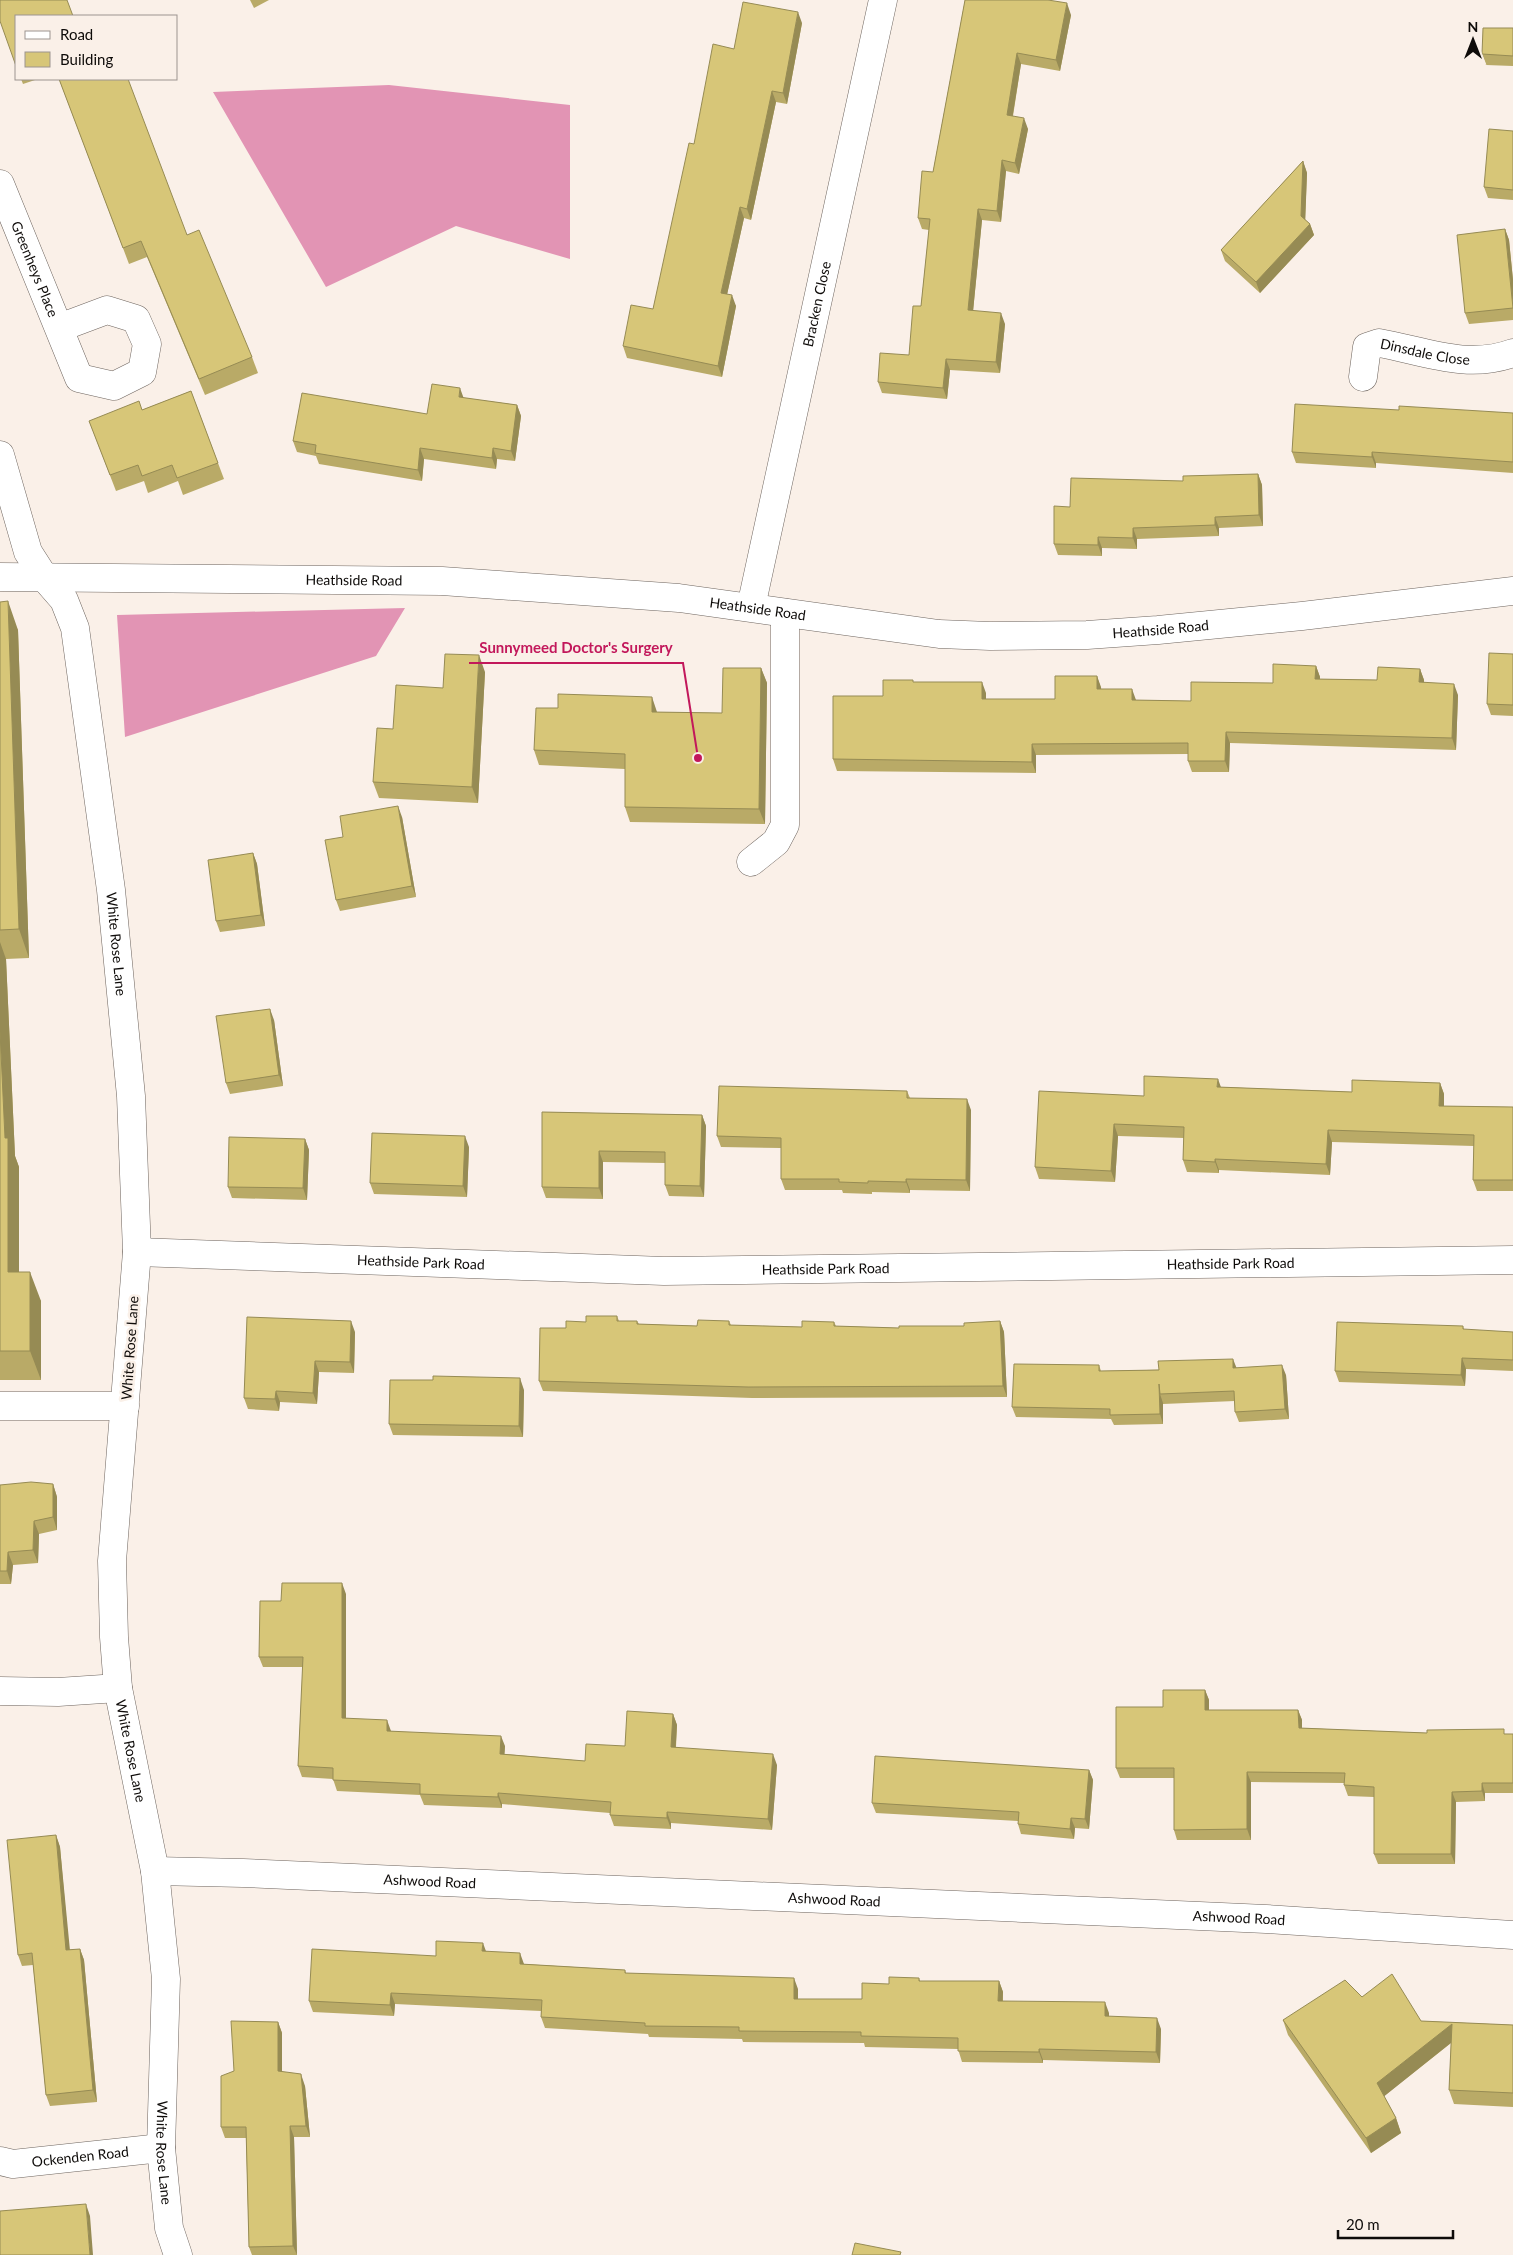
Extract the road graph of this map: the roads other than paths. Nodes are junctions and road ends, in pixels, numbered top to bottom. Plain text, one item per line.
1 (883, 0) edge
2 (0, 184) edge
3 (59, 328) dead end
4 (1513, 353) edge
5 (1363, 377) dead end
6 (0, 455) edge
7 (0, 577) edge
8 (44, 578) junction
9 (1513, 591) edge
10 (751, 607) junction
11 (785, 613) junction
12 (751, 862) dead end
13 (137, 1252) junction
14 (1513, 1260) edge
15 (0, 1406) edge
16 (125, 1406) junction
17 (118, 1688) junction
18 (0, 1691) edge
19 (155, 1871) junction
20 (1513, 1935) edge
21 (161, 2148) junction
22 (0, 2161) edge
23 (178, 2255) edge

1 - 10 street, Bracken Close
2 - 3 street, Greenheys Place
4 - 5 street, Dinsdale Close
6 - 8 street, White Rose Lane
7 - 8 street, Heathside Road
8 - 10 street, Heathside Road
8 - 13 street, White Rose Lane
9 - 11 street, Heathside Road
10 - 11 street, Heathside Road
11 - 12 street
13 - 14 street, Heathside Park Road
13 - 16 street, White Rose Lane
15 - 16 street
16 - 17 street, White Rose Lane
17 - 18 street
17 - 19 street, White Rose Lane
19 - 20 street, Ashwood Road
19 - 21 street, White Rose Lane
21 - 22 street, Ockenden Road
21 - 23 street, White Rose Lane

